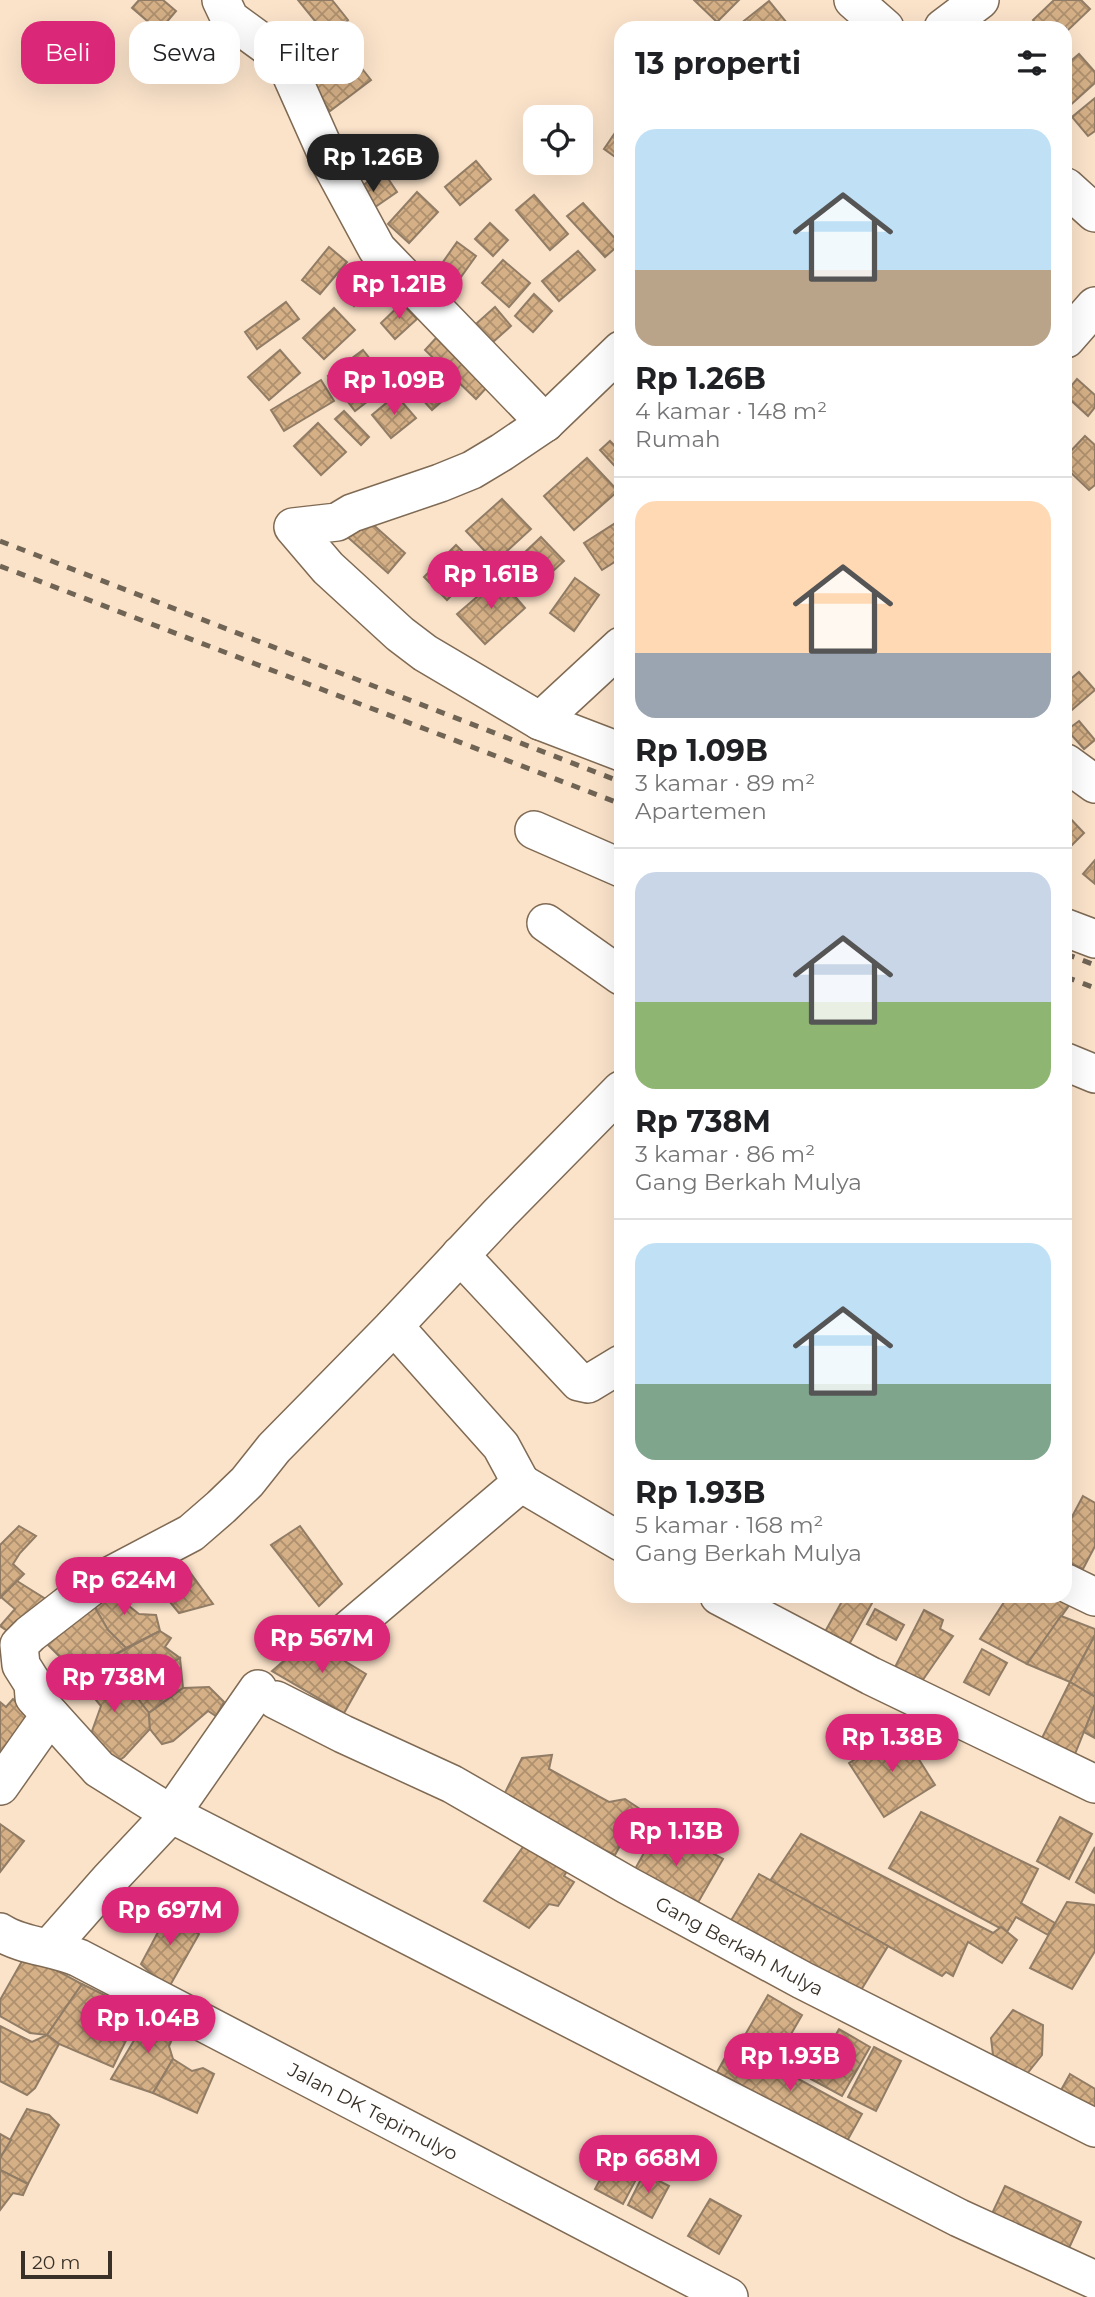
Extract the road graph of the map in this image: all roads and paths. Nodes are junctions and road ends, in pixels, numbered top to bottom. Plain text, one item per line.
1 (221, 0) edge
2 (853, 0) edge
3 (980, 0) edge
4 (877, 21) edge
5 (952, 21) edge
6 (1072, 192) edge
7 (1095, 213) edge
8 (1095, 306) edge
9 (1072, 332) edge
10 (614, 357) edge
11 (545, 423) junction
12 (614, 652) edge
13 (540, 720) junction
14 (614, 749) edge
15 (1072, 767) edge
16 (1095, 784) edge
17 (534, 830) dead end
18 (614, 865) edge
19 (546, 923) dead end
20 (1072, 930) edge
21 (1095, 939) edge
22 (614, 971) edge
23 (1072, 1064) edge
24 (1095, 1074) edge
25 (614, 1097) edge
26 (460, 1255) junction
27 (394, 1326) junction
28 (614, 1367) edge
29 (521, 1483) junction
30 (614, 1538) edge
31 (1072, 1586) edge
32 (1095, 1597) edge
33 (732, 1603) edge
34 (348, 1630) dead end
35 (50, 1715) junction
36 (1095, 1784) edge
37 (0, 1786) edge
38 (171, 1814) junction
39 (4, 1944) edge
40 (50, 1947) junction
41 (1095, 2129) edge
42 (1095, 2280) edge
43 (729, 2297) edge

1 - 11 street
2 - 4 street
3 - 5 street
6 - 7 street
8 - 9 street
10 - 11 street
11 - 13 street
12 - 13 street
13 - 14 street
15 - 16 street
17 - 18 street
19 - 22 street
20 - 21 street
23 - 24 street
25 - 26 street
26 - 27 street
26 - 28 street
27 - 29 street
27 - 35 street
29 - 30 street
29 - 34 street
31 - 32 street
33 - 36 street
35 - 37 street
35 - 38 street
38 - 40 street
38 - 41 street, Gang Berkah Mulya
38 - 42 street
39 - 40 street, Jalan DK Tepimulyo
40 - 43 street, Jalan DK Tepimulyo

